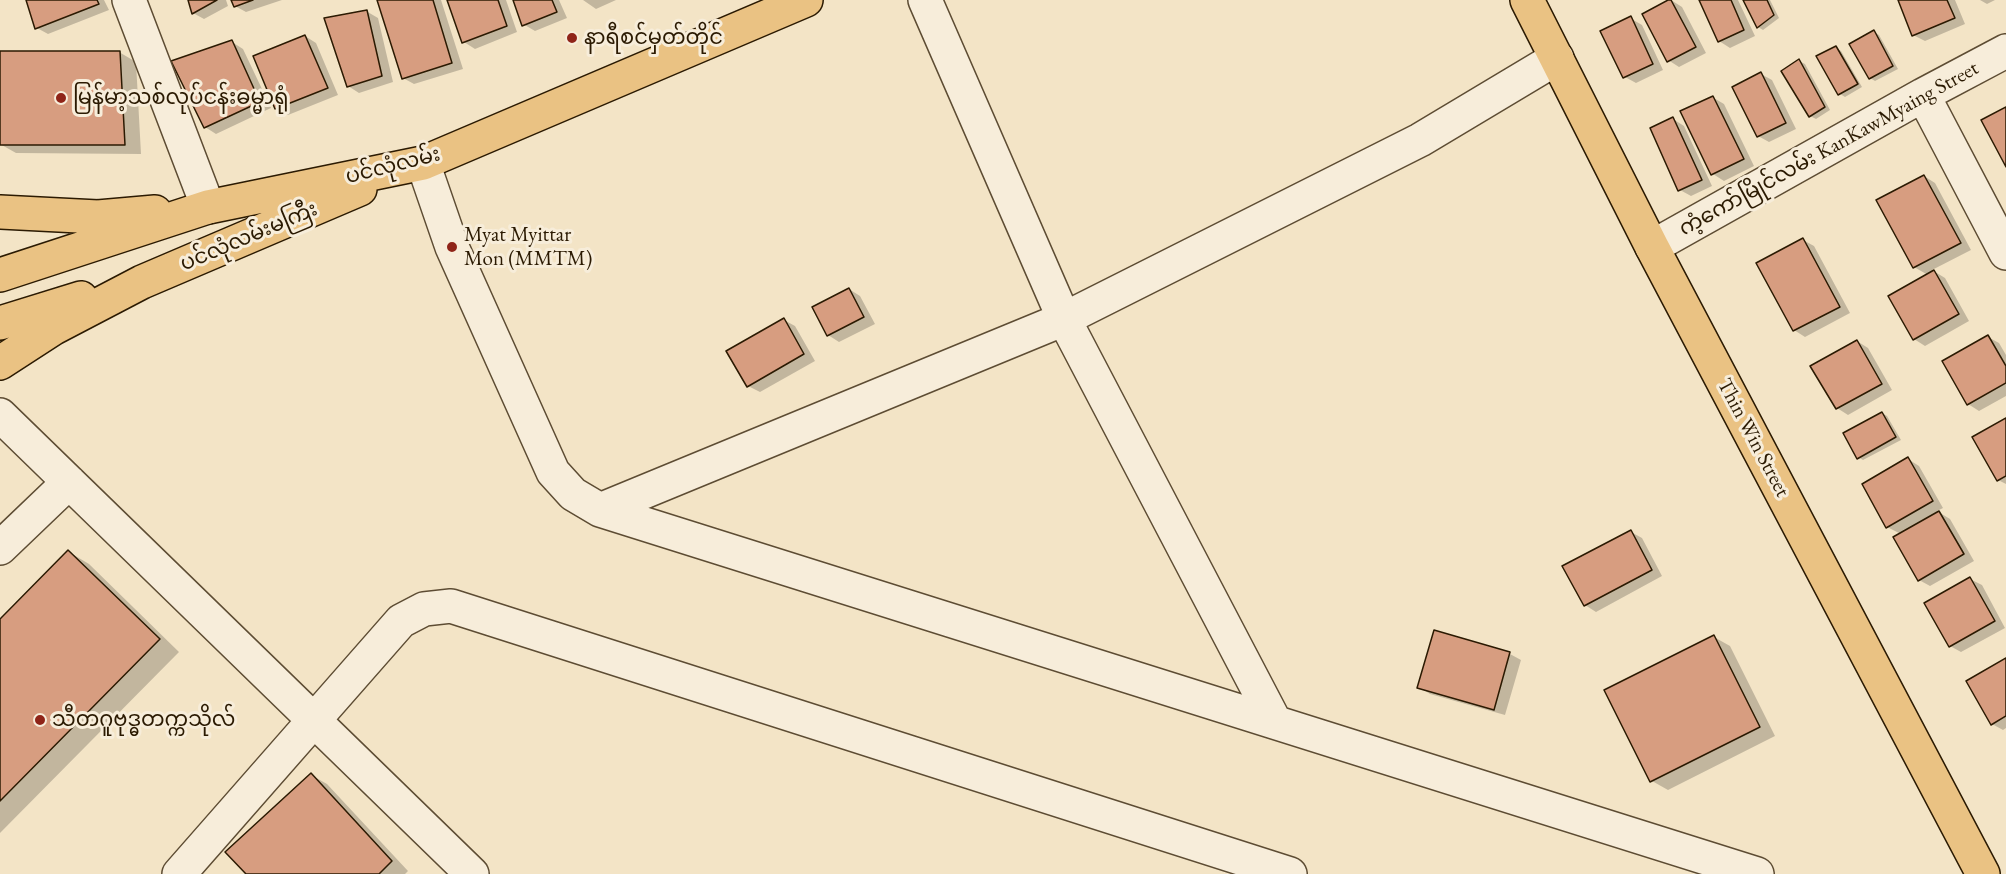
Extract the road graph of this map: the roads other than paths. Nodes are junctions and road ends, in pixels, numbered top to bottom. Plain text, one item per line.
1 (129, 0) edge
2 (806, 0) edge
3 (925, 0) edge
4 (1534, 2) edge
5 (2006, 51) edge
6 (1557, 58) junction
7 (1923, 95) junction
8 (423, 163) junction
9 (208, 207) junction
10 (0, 212) edge
11 (1652, 247) junction
12 (2006, 253) edge
13 (0, 275) edge
14 (142, 282) junction
15 (1064, 319) junction
16 (0, 323) edge
17 (0, 363) edge
18 (0, 415) edge
19 (69, 482) junction
20 (600, 510) junction
21 (0, 548) edge
22 (314, 720) junction
23 (1275, 722) junction
24 (1279, 872) edge
25 (179, 874) edge
26 (472, 874) edge
27 (1756, 874) edge
28 (1983, 874) edge

1 - 9 street
2 - 8 main road, ပင်လုံလမ်း
3 - 15 street
4 - 6 main road, Thin Win Street
5 - 7 street, ကံ့ကော်မြိုင်လမ်း KanKawMyaing Street
6 - 11 main road, Thin Win Street
6 - 15 street
7 - 11 street, ကံ့ကော်မြိုင်လမ်း KanKawMyaing Street
7 - 12 street
8 - 9 main road, ပင်လုံလမ်း
8 - 14 main road, ပင်လုံလမ်းမကြီး
8 - 20 street
9 - 10 main road
9 - 13 main road, ပင်လုံလမ်း
11 - 28 main road, Thin Win Street
14 - 16 main road
14 - 17 main road
15 - 20 street
15 - 23 street
18 - 19 street
19 - 21 street
19 - 22 street
20 - 23 street
22 - 24 street
22 - 25 street
22 - 26 street
23 - 27 street

